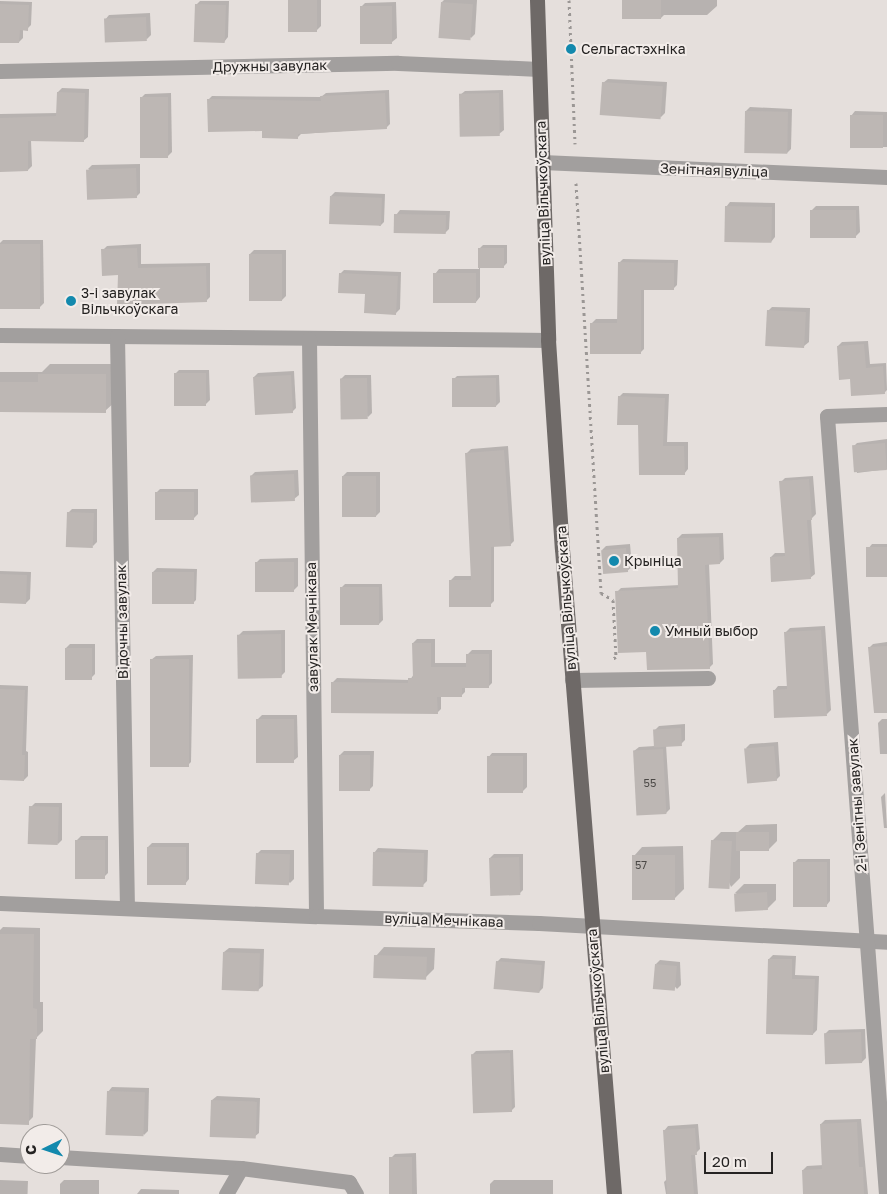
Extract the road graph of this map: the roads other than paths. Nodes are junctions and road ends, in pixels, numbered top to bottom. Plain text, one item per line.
1 (537, 0) edge
2 (539, 69) junction
3 (0, 71) edge
4 (542, 162) junction
5 (887, 177) edge
6 (0, 335) edge
7 (117, 336) junction
8 (309, 339) junction
9 (548, 340) junction
10 (887, 414) edge
11 (708, 678) dead end
12 (572, 680) junction
13 (0, 902) edge
14 (127, 908) junction
15 (316, 916) junction
16 (592, 926) junction
17 (867, 941) junction
18 (887, 942) edge
19 (0, 1154) edge
20 (20, 1155) edge
21 (70, 1158) edge
22 (241, 1168) junction
23 (226, 1194) edge
24 (356, 1194) edge
25 (614, 1194) edge
26 (886, 1194) edge

1 - 2 main road, вуліца Вільчкоўскага
2 - 3 street, Дружны завулак
2 - 4 main road, вуліца Вільчкоўскага
4 - 5 street, Зенітная вуліца
4 - 9 main road, вуліца Вільчкоўскага
6 - 7 street
7 - 8 street
7 - 14 street, Відочны завулак
8 - 9 street
8 - 15 street, завулак Мечнікава
9 - 12 main road, вуліца Вільчкоўскага
10 - 17 street, 2-і Зенітны завулак
11 - 12 street
12 - 16 main road, вуліца Вільчкоўскага
13 - 14 street, вуліца Мечнікава
14 - 15 street, вуліца Мечнікава
15 - 16 street, вуліца Мечнікава
16 - 17 street, вуліца Мечнікава
16 - 25 main road, вуліца Вільчкоўскага
17 - 18 street, вуліца Мечнікава
17 - 26 street, 2-і Зенітны завулак
19 - 20 street
21 - 22 street
22 - 23 street
22 - 24 street

